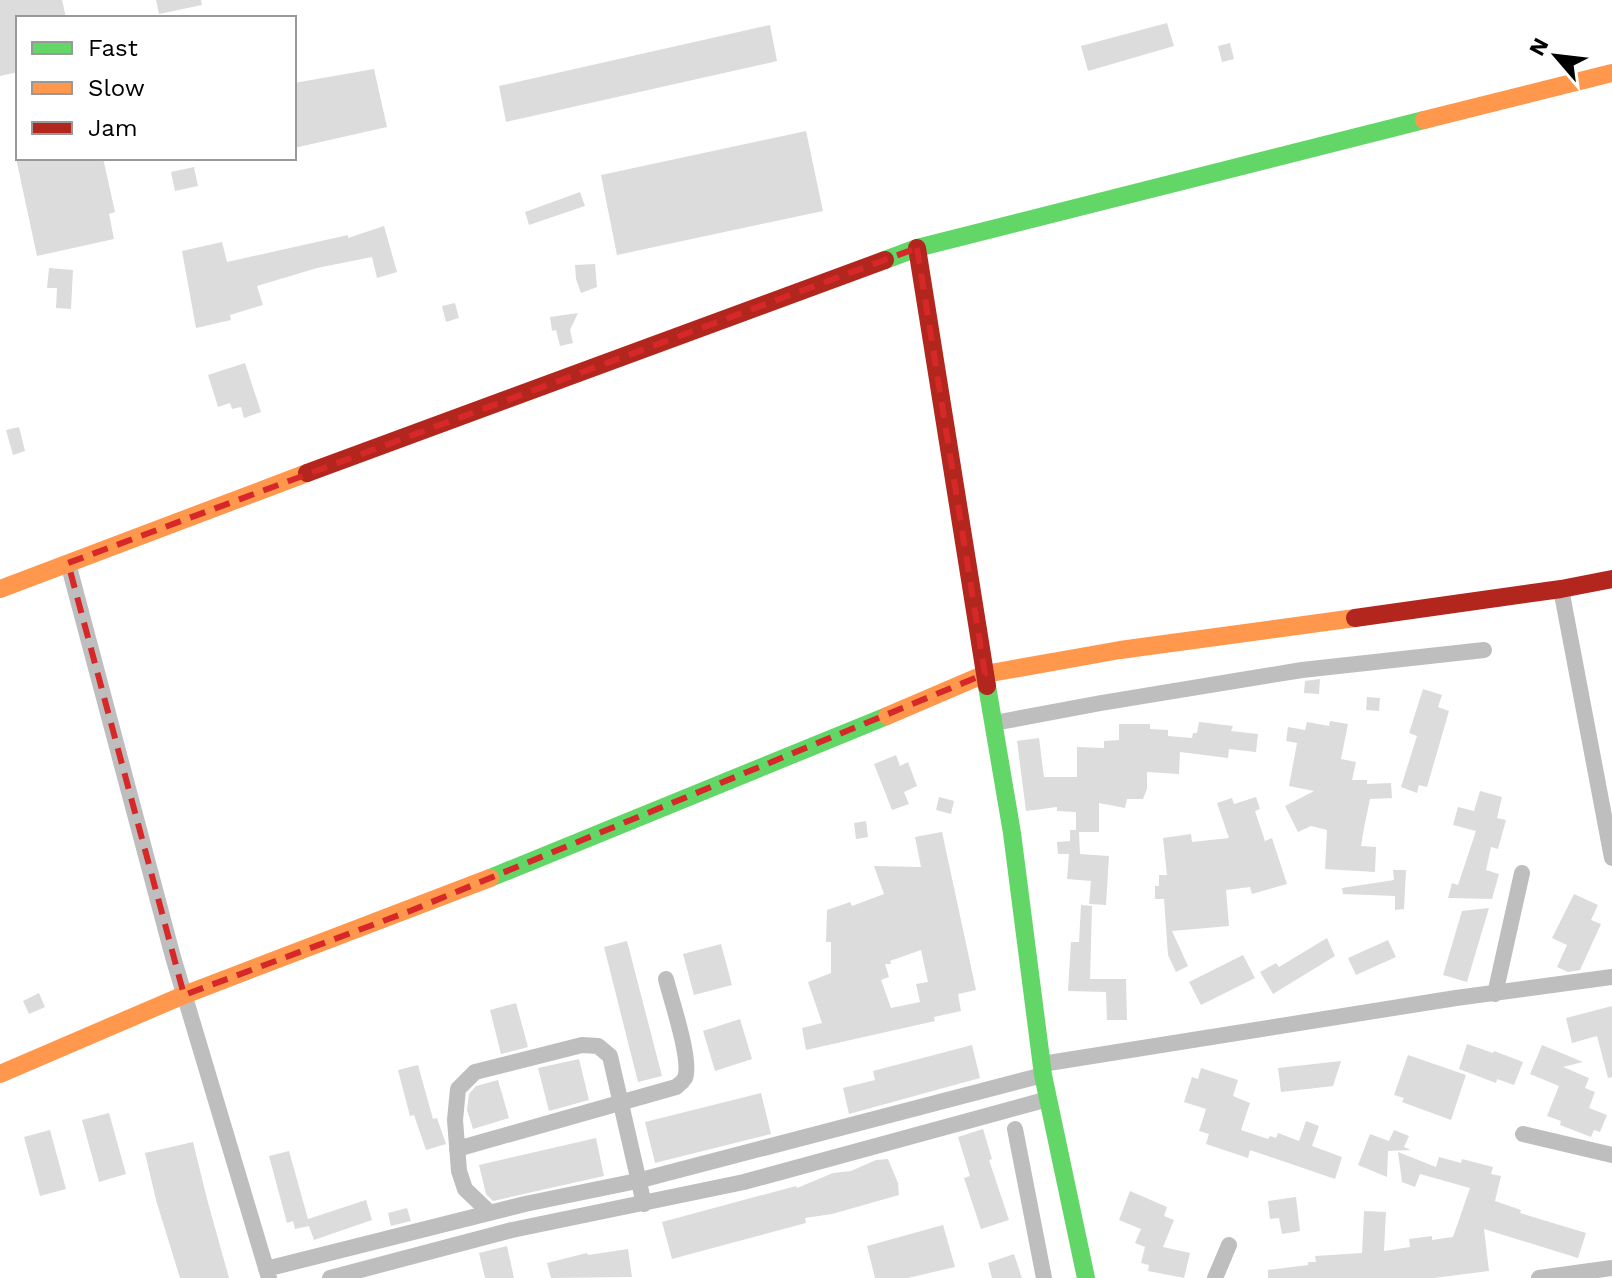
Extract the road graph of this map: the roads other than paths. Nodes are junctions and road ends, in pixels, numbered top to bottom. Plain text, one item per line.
1 (1612, 73) edge
2 (917, 248) junction
3 (68, 563) junction
4 (1612, 579) edge
5 (0, 589) edge
6 (1561, 589) junction
7 (1484, 650) dead end
8 (985, 674) junction
9 (994, 723) junction
10 (1612, 858) edge
11 (1522, 873) dead end
12 (1612, 977) edge
13 (666, 979) dead end
14 (1495, 994) junction
15 (184, 995) junction
16 (1043, 1069) junction
17 (0, 1074) edge
18 (1048, 1099) junction
19 (619, 1101) junction
20 (1015, 1129) dead end
21 (1523, 1134) dead end
22 (457, 1149) junction
23 (1612, 1155) edge
24 (637, 1181) junction
25 (525, 1204) junction
26 (644, 1204) junction
27 (490, 1213) junction
28 (529, 1228) junction
29 (1229, 1245) dead end
30 (1612, 1268) edge
31 (267, 1273) edge
32 (330, 1278) edge
33 (1044, 1278) edge
34 (1086, 1278) edge
35 (1215, 1278) edge
36 (1539, 1278) edge

1 - 2 street
2 - 3 street
2 - 8 street
3 - 5 street
3 - 15 street
4 - 6 street
6 - 8 street
6 - 10 street
7 - 9 street
8 - 9 street
8 - 15 street
9 - 16 street
11 - 14 street
12 - 14 street
13 - 19 street
14 - 16 street
15 - 17 street
15 - 31 street
16 - 18 street
16 - 24 street
18 - 26 street
18 - 34 street
19 - 22 street
19 - 22 street
19 - 24 street
20 - 33 street
21 - 23 street
22 - 27 street
24 - 25 street
24 - 26 street
25 - 27 street
25 - 28 street
26 - 28 street
27 - 31 street
28 - 32 street
29 - 35 street
30 - 36 street

